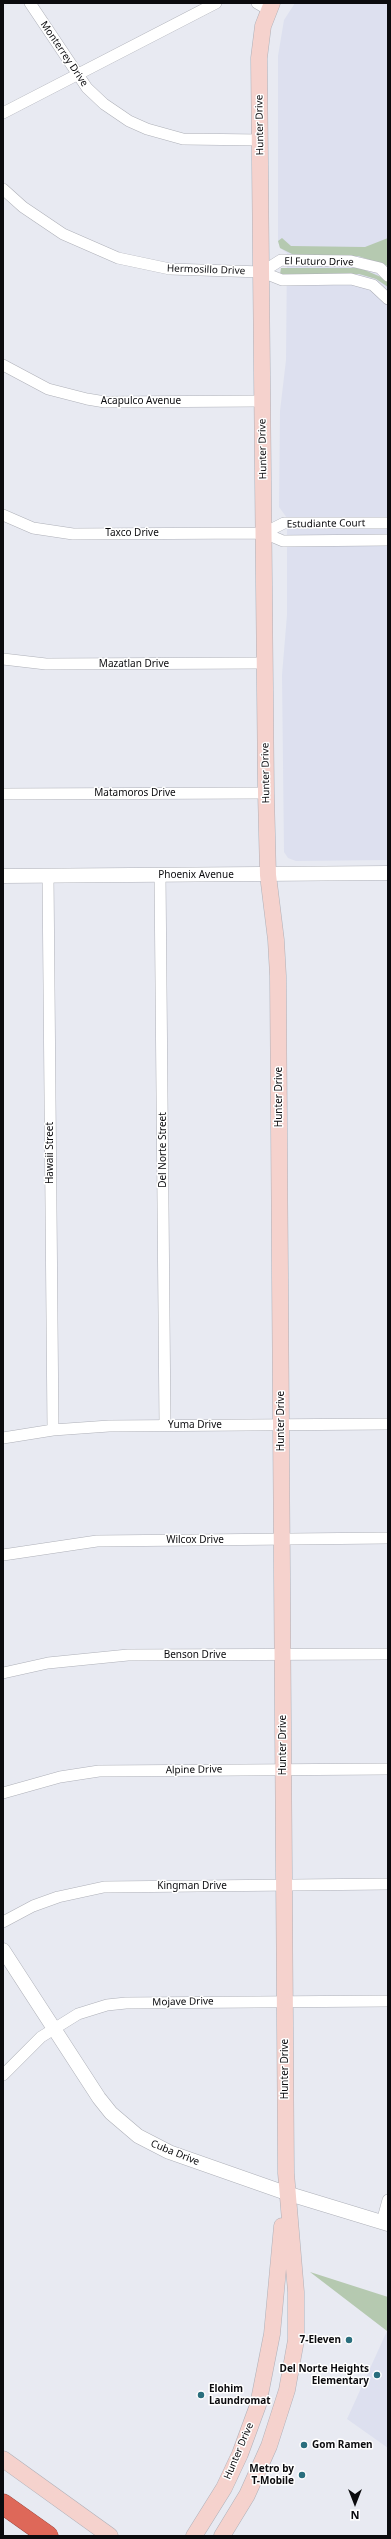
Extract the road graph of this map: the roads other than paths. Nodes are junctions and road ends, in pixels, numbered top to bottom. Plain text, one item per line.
1 (30, 3) edge
2 (216, 3) edge
3 (266, 5) edge
4 (76, 75) junction
5 (3, 113) edge
6 (260, 140) junction
7 (3, 189) edge
8 (262, 272) junction
9 (388, 276) edge
10 (388, 299) edge
11 (3, 365) edge
12 (262, 401) junction
13 (3, 516) edge
14 (388, 523) edge
15 (264, 533) junction
16 (385, 539) edge
17 (3, 659) edge
18 (265, 663) junction
19 (266, 793) junction
20 (3, 794) edge
21 (388, 873) edge
22 (160, 874) junction
23 (48, 875) junction
24 (268, 875) junction
25 (3, 876) edge
26 (388, 1424) edge
27 (165, 1425) junction
28 (281, 1425) junction
29 (53, 1430) junction
30 (3, 1438) edge
31 (388, 1538) edge
32 (282, 1540) junction
33 (3, 1555) edge
34 (388, 1654) edge
35 (282, 1655) junction
36 (3, 1673) edge
37 (283, 1768) junction
38 (388, 1769) edge
39 (3, 1793) edge
40 (388, 1884) edge
41 (284, 1885) junction
42 (3, 1922) edge
43 (3, 1950) edge
44 (286, 2001) junction
45 (388, 2001) edge
46 (53, 2028) junction
47 (3, 2075) edge
48 (286, 2193) junction
49 (388, 2200) edge
50 (385, 2223) edge
51 (3, 2459) edge
52 (3, 2504) edge
53 (48, 2536) edge
54 (110, 2536) edge
55 (194, 2536) edge
56 (222, 2536) edge

1 - 4 street, Monterrey Drive
2 - 4 street
3 - 6 main road, Hunter Drive
4 - 5 street
4 - 6 street, Monterrey Drive
6 - 8 main road, Hunter Drive
7 - 8 street, Hermosillo Drive
8 - 9 street, El Futuro Drive
8 - 10 street, El Futuro Drive
8 - 12 main road, Hunter Drive
11 - 12 street, Acapulco Avenue
12 - 15 main road, Hunter Drive
13 - 15 street, Taxco Drive
14 - 15 street, Estudiante Court
15 - 16 street, Estudiante Court
15 - 18 main road, Hunter Drive
17 - 18 street, Mazatlan Drive
18 - 19 main road, Hunter Drive
19 - 20 street, Matamoros Drive
19 - 24 main road, Hunter Drive
21 - 24 street, Phoenix Avenue
22 - 23 street, Phoenix Avenue
22 - 24 street, Phoenix Avenue
22 - 27 street, Del Norte Street
23 - 25 street, Phoenix Avenue
23 - 29 street, Hawaii Street
24 - 28 main road, Hunter Drive
26 - 28 street, Yuma Drive
27 - 28 street, Yuma Drive
27 - 29 street, Yuma Drive
28 - 32 main road, Hunter Drive
29 - 30 street, Yuma Drive
31 - 32 street, Wilcox Drive
32 - 33 street, Wilcox Drive
32 - 35 main road, Hunter Drive
34 - 35 street, Benson Drive
35 - 36 street, Benson Drive
35 - 37 main road, Hunter Drive
37 - 38 street, Alpine Drive
37 - 39 street, Alpine Drive
37 - 41 main road, Hunter Drive
40 - 41 street, Kingman Drive
41 - 42 street, Kingman Drive
41 - 44 main road, Hunter Drive
43 - 46 street, Cuba Drive
44 - 45 street, Mojave Drive
44 - 46 street, Mojave Drive
44 - 48 main road, Hunter Drive
46 - 47 street, Mojave Drive
46 - 48 street, Cuba Drive
48 - 50 street, Cuba Drive
48 - 55 main road, Hunter Drive
48 - 56 main road, Hunter Drive
49 - 50 street
51 - 54 main road
52 - 53 highway

